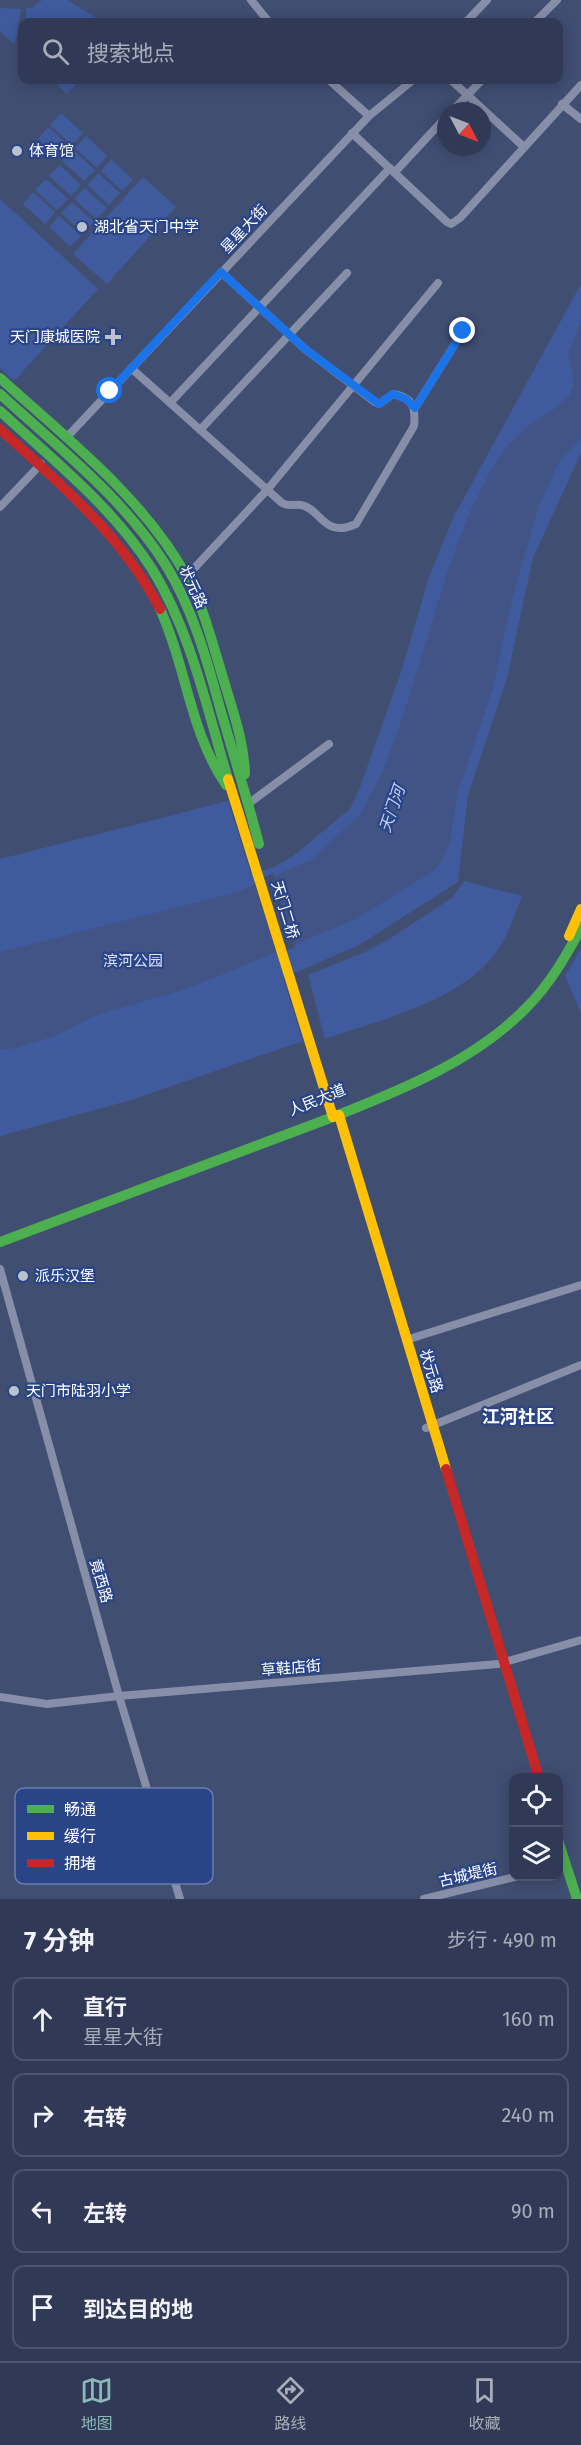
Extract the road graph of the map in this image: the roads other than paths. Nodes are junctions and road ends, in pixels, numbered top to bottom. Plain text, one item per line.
1 (251, 0) edge
2 (487, 0) edge
3 (557, 0) edge
4 (266, 18) edge
5 (470, 18) edge
6 (539, 18) edge
7 (333, 84) edge
8 (408, 84) edge
9 (456, 84) edge
10 (478, 84) edge
11 (581, 85) edge
12 (467, 94) junction
13 (460, 102) edge
14 (562, 104) junction
15 (369, 116) junction
16 (581, 119) edge
17 (437, 126) edge
18 (352, 133) junction
19 (524, 147) junction
20 (393, 170) junction
21 (221, 272) junction
22 (347, 273) dead end
23 (438, 283) dead end
24 (260, 307) junction
25 (463, 331) dead end
26 (289, 334) junction
27 (131, 368) junction
28 (0, 378) edge
29 (353, 386) junction
30 (0, 394) edge
31 (170, 403) junction
32 (415, 408) junction
33 (0, 411) edge
34 (0, 429) edge
35 (200, 430) junction
36 (61, 443) junction
37 (48, 456) junction
38 (39, 465) junction
39 (267, 490) junction
40 (89, 495) junction
41 (0, 507) edge
42 (87, 511) junction
43 (133, 522) junction
44 (155, 529) junction
45 (135, 544) junction
46 (124, 549) junction
47 (187, 576) junction
48 (329, 744) dead end
49 (239, 794) junction
50 (248, 804) junction
51 (256, 852) junction
52 (581, 909) edge
53 (579, 932) edge
54 (294, 975) joint
55 (335, 1113) junction
56 (0, 1236) edge
57 (0, 1242) edge
58 (0, 1269) edge
59 (581, 1285) edge
60 (406, 1340) junction
61 (581, 1365) edge
62 (429, 1427) junction
63 (581, 1640) edge
64 (501, 1664) junction
65 (119, 1696) junction
66 (0, 1697) edge
67 (532, 1773) edge
68 (537, 1773) edge
69 (147, 1788) edge
70 (563, 1869) edge
71 (563, 1873) edge
72 (509, 1878) edge
73 (175, 1884) edge
74 (180, 1899) edge
75 (424, 1899) edge
76 (570, 1899) edge
77 (577, 1899) edge

1 - 4 street
2 - 5 street
3 - 6 street
7 - 15 street
8 - 15 street, 星星大街
9 - 12 street
10 - 12 street
11 - 14 street
12 - 13 street
12 - 19 street
14 - 16 street
14 - 19 street
15 - 18 street, 星星大街
17 - 20 street
18 - 20 street
18 - 21 street, 星星大街
19 - 20 street
20 - 24 street
21 - 24 street
21 - 27 street, 星星大街
22 - 26 street
23 - 29 street
24 - 26 street
24 - 31 street
25 - 32 street
26 - 29 street
26 - 35 street
27 - 31 street
27 - 36 street, 星星大街
28 - 36 main road
29 - 32 street
29 - 39 street
30 - 36 main road, 状元路
31 - 35 street
32 - 39 street
33 - 37 main road, 状元路
34 - 38 main road
35 - 39 street
36 - 37 street, 星星大街
36 - 43 main road, 状元路
36 - 44 main road
37 - 38 street, 星星大街
37 - 40 main road, 状元路
38 - 41 street, 星星大街
38 - 42 main road
39 - 47 street
40 - 42 main road
40 - 45 main road, 状元路
42 - 46 main road
43 - 44 main road
43 - 49 main road, 状元路
44 - 47 main road
45 - 46 main road
45 - 49 main road, 状元路
46 - 49 main road
47 - 49 main road
48 - 50 street
49 - 50 main road, 状元路
49 - 51 main road, 状元路
50 - 51 main road, 状元路
51 - 54 main road, 天门二桥
52 - 55 main road, 人民大道
53 - 55 main road, 人民大道
54 - 55 main road, 状元路
55 - 56 main road, 人民大道
55 - 57 main road, 人民大道
55 - 60 main road, 状元路
55 - 62 main road, 状元路
58 - 65 street, 竟西路
59 - 60 street
60 - 62 main road, 状元路
61 - 62 street
62 - 64 main road, 状元路
63 - 64 street, 草鞋店街
64 - 65 street, 草鞋店街
64 - 67 main road, 状元路
64 - 68 main road, 状元路
65 - 66 street, 草鞋店街
65 - 69 street, 竟西路
70 - 77 main road
71 - 76 main road
72 - 75 street, 古城堤街
73 - 74 street, 竟西路

